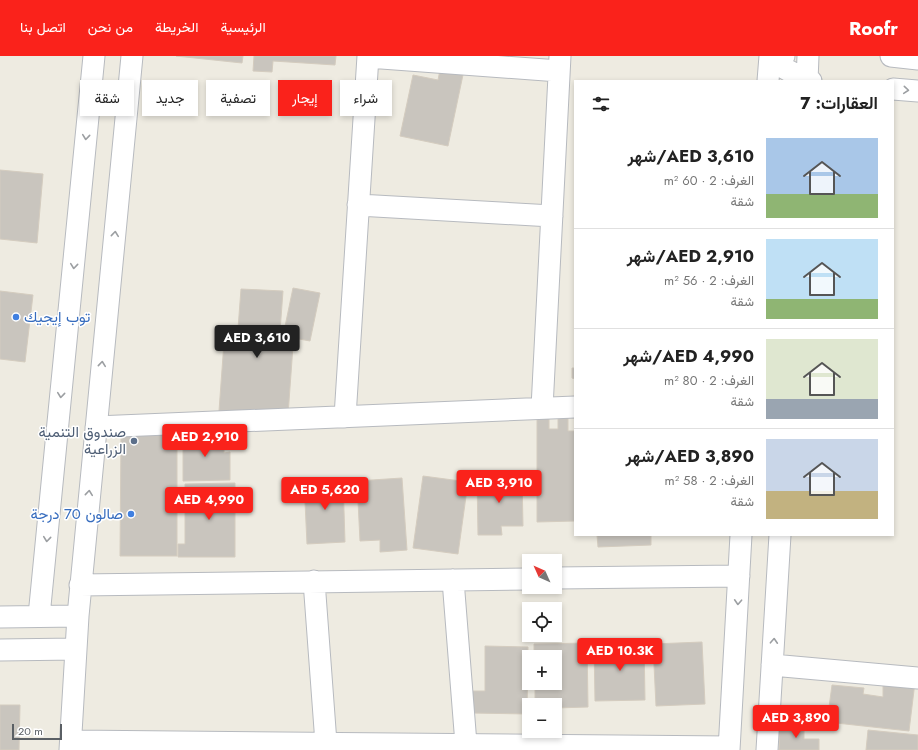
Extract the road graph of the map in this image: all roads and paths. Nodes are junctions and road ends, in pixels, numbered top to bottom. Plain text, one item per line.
1 (94, 56) edge
2 (132, 56) edge
3 (368, 56) edge
4 (808, 56) edge
5 (891, 56) edge
6 (774, 57) edge
7 (918, 58) edge
8 (560, 63) edge
9 (768, 80) edge
10 (806, 80) edge
11 (807, 80) edge
12 (894, 89) edge
13 (918, 91) edge
14 (358, 205) junction
15 (552, 216) junction
16 (574, 407) edge
17 (542, 408) junction
18 (345, 417) junction
19 (96, 427) junction
20 (742, 536) edge
21 (780, 536) edge
22 (739, 576) junction
23 (522, 578) edge
24 (562, 578) edge
25 (453, 580) junction
26 (314, 581) junction
27 (80, 585) junction
28 (39, 616) junction
29 (78, 616) junction
30 (0, 617) edge
31 (0, 650) edge
32 (76, 650) junction
33 (772, 665) junction
34 (918, 678) edge
35 (326, 743) junction
36 (466, 744) junction
37 (70, 746) edge
38 (284, 747) edge
39 (492, 747) edge
40 (729, 748) edge
41 (767, 750) edge

1 -> 28 street
19 -> 2 street
3 - 8 street
3 - 14 street
4 - 11 street
5 - 7 street
6 - 9 street
6 - 10 street
8 - 15 street
12 -> 13 street
14 - 15 street
14 - 18 street
15 - 17 street
16 - 17 street
17 - 18 street
18 - 19 street
27 -> 19 street
20 - 22 street
33 -> 21 street
22 - 24 street
22 -> 40 street
23 - 25 street
25 - 26 street
25 - 36 street
26 - 27 street
26 - 35 street
27 - 29 street
28 - 29 street
28 - 30 street
29 - 32 street
31 - 32 street
32 - 37 street
33 - 34 street
33 - 41 street
35 - 36 street
35 - 38 street
36 - 39 street
37 - 38 street
39 - 40 street

